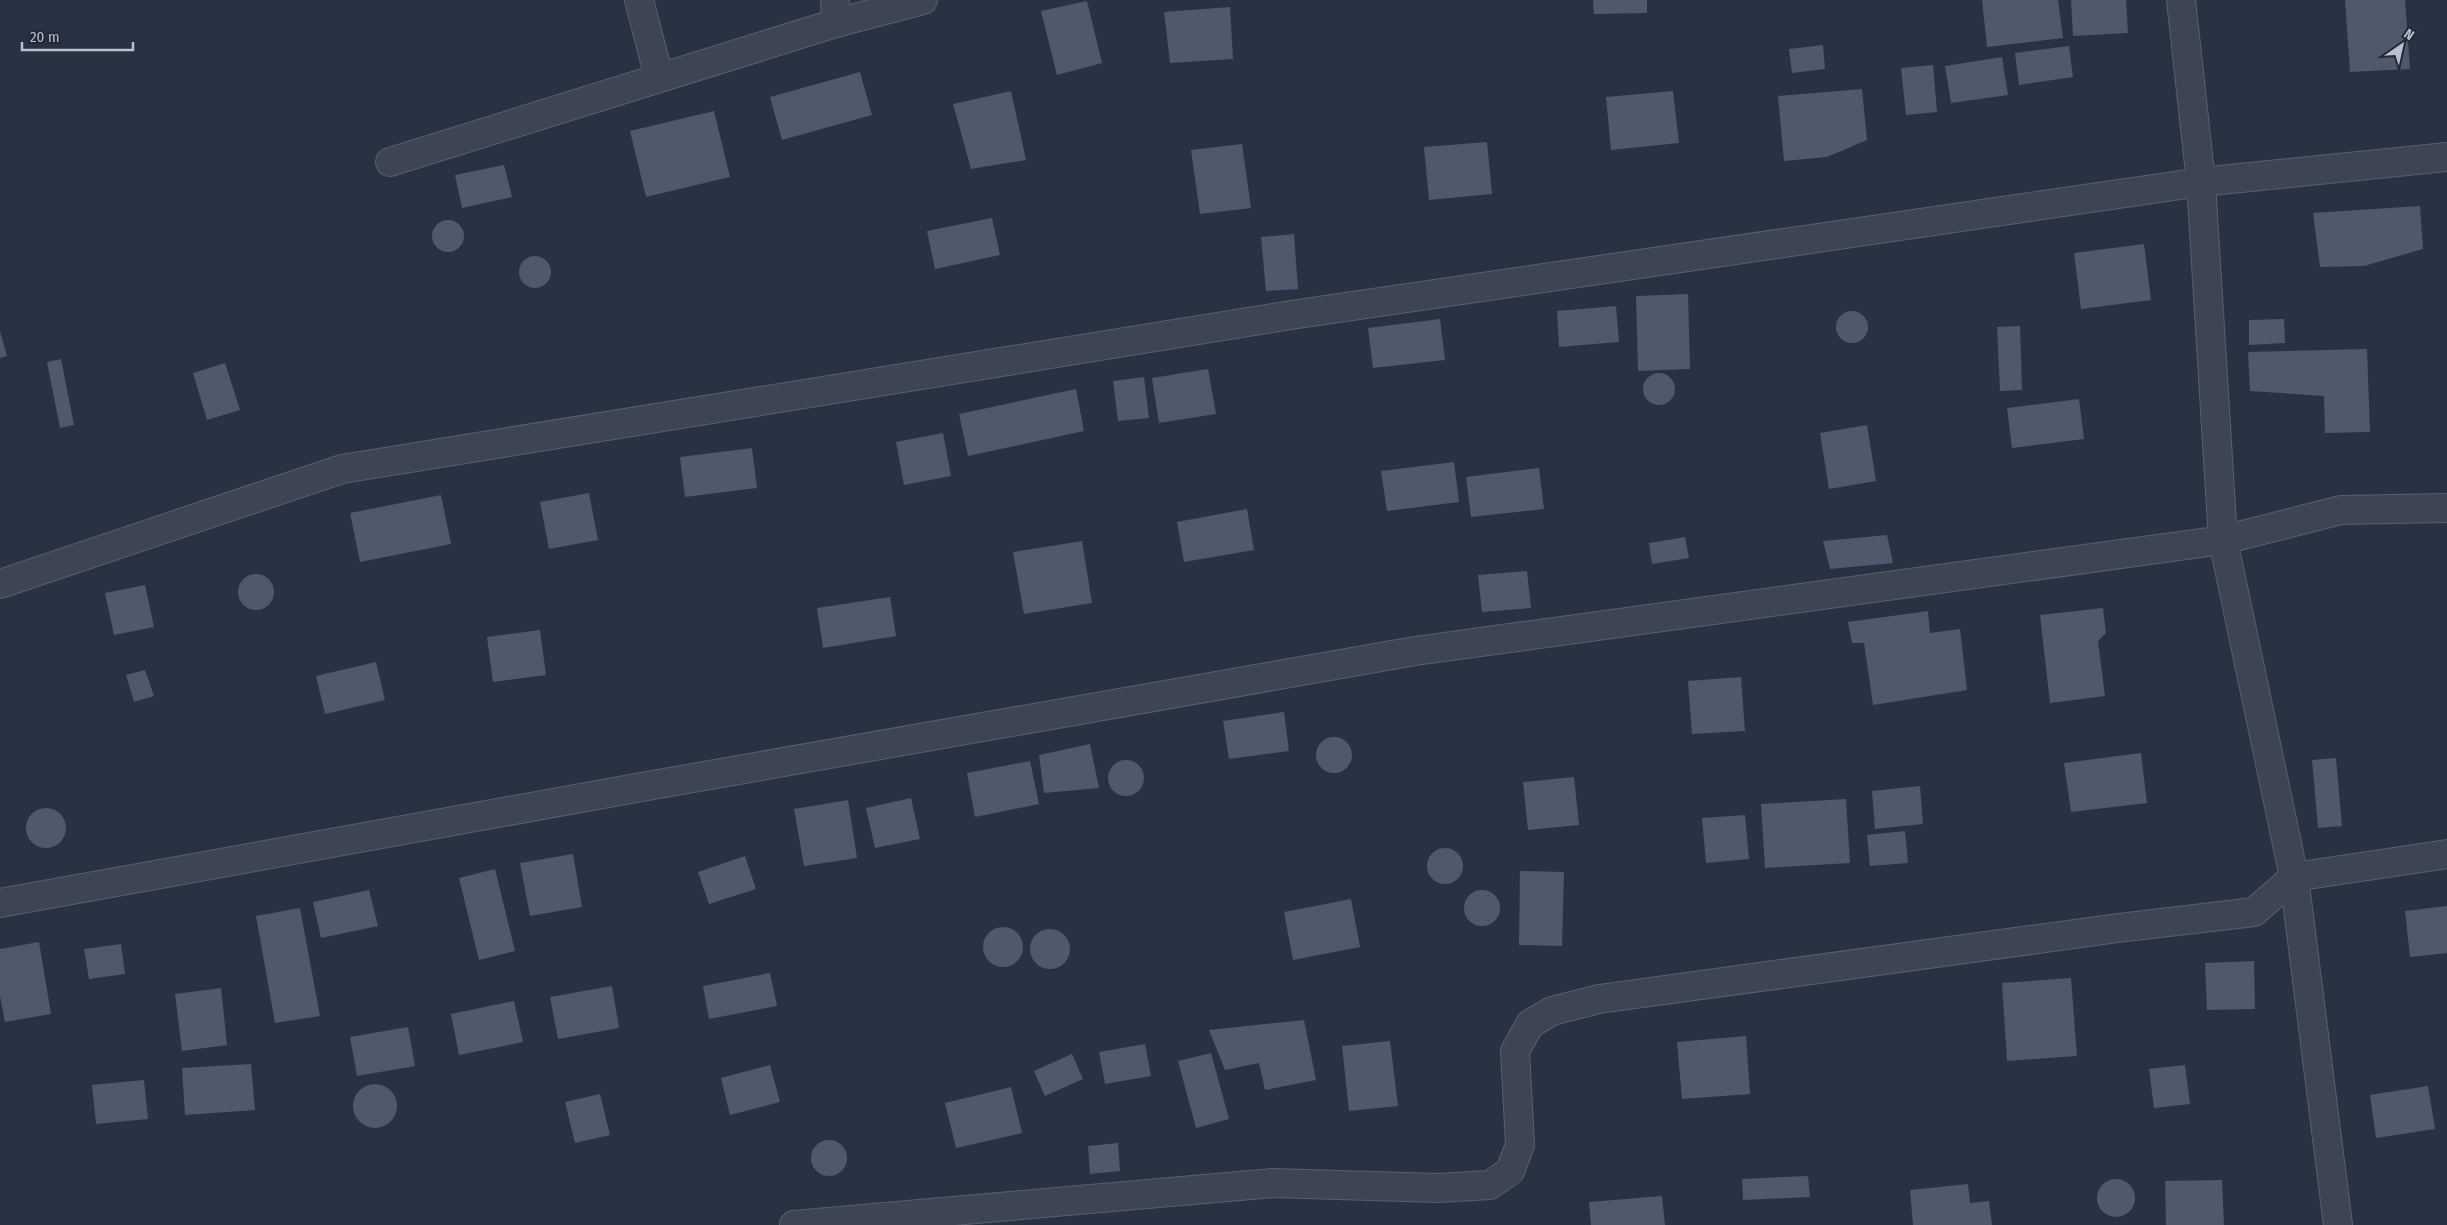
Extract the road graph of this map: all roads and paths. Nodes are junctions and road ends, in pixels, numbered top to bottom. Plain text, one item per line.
1 (639, 0) edge
2 (923, 0) edge
3 (2180, 0) edge
4 (835, 11) edge
5 (659, 78) junction
6 (2447, 157) edge
7 (390, 162) dead end
8 (2201, 182) junction
9 (2447, 508) edge
10 (2223, 540) junction
11 (0, 584) edge
12 (2447, 854) edge
13 (2294, 877) junction
14 (0, 903) edge
15 (794, 1225) edge
16 (2338, 1225) edge

1 - 5 street
2 - 4 street
3 - 8 street
4 - 5 street
5 - 7 street
6 - 8 street
8 - 10 street
8 - 11 street
9 - 10 street
10 - 13 street
10 - 14 street
12 - 13 street
13 - 15 street
13 - 16 street

